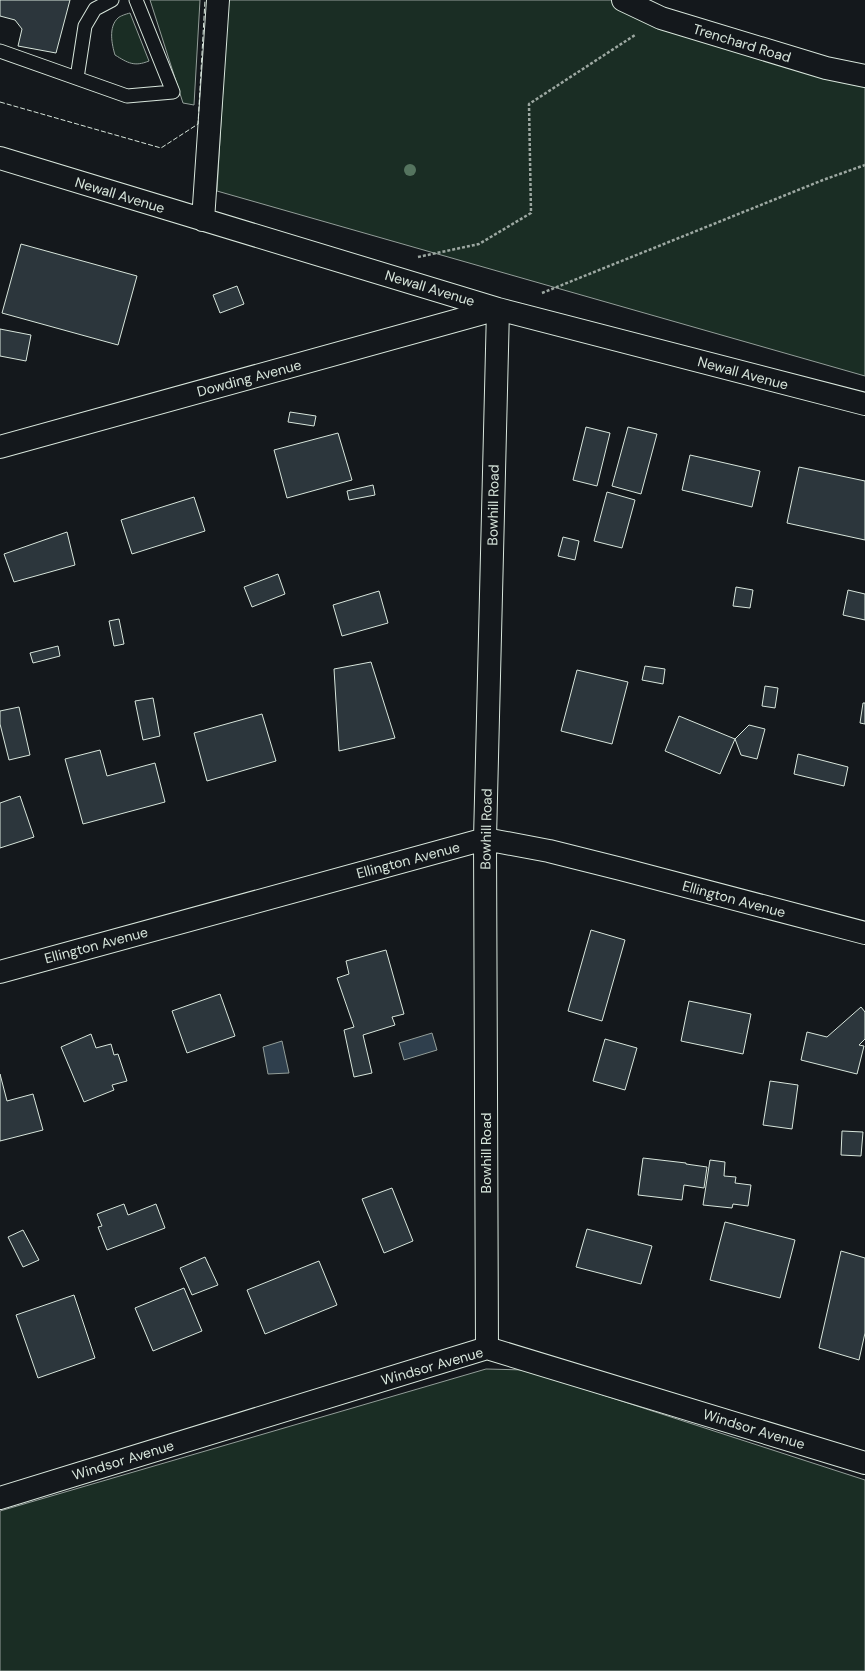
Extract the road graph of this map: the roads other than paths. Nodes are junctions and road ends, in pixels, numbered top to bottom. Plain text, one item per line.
1 (112, 0) edge
2 (136, 0) edge
3 (218, 0) edge
4 (623, 0) edge
5 (0, 50) edge
6 (865, 76) edge
7 (77, 78) junction
8 (0, 158) edge
9 (203, 220) junction
10 (498, 309) junction
11 (865, 404) edge
12 (0, 447) edge
13 (485, 839) junction
14 (865, 933) edge
15 (0, 972) edge
16 (487, 1348) junction
17 (865, 1463) edge
18 (0, 1498) edge

1 - 7 lane
2 - 7 lane
3 - 9 street
4 - 6 street, Trenchard Road
5 - 7 lane
8 - 9 street, Newall Avenue
9 - 10 street, Newall Avenue
10 - 11 street, Newall Avenue
10 - 12 street, Dowding Avenue
10 - 13 street, Bowhill Road
13 - 14 street, Ellington Avenue
13 - 15 street, Ellington Avenue
13 - 16 street, Bowhill Road
16 - 17 street, Windsor Avenue
16 - 18 street, Windsor Avenue

